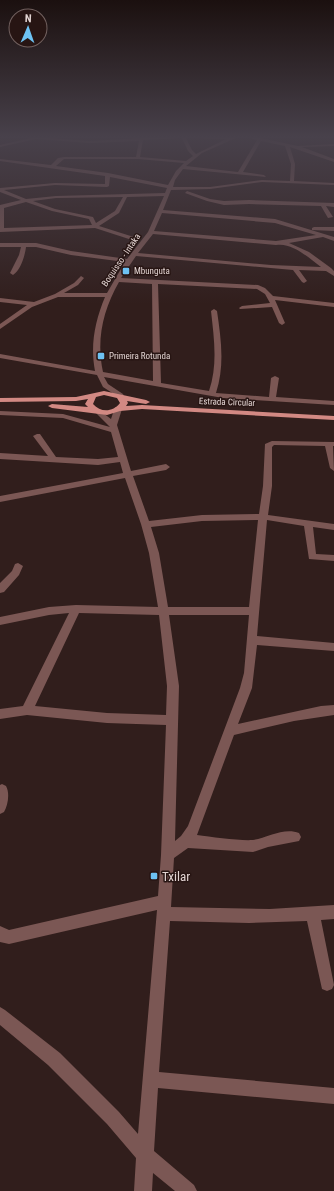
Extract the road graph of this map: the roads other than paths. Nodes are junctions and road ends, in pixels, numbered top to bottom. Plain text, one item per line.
1 (5, 193) edge
2 (99, 193) edge
3 (153, 193) edge
4 (168, 193) edge
5 (190, 193) edge
6 (98, 196) junction
7 (125, 197) junction
8 (28, 200) junction
9 (323, 205) junction
10 (334, 205) edge
11 (0, 207) edge
12 (160, 211) junction
13 (330, 217) dead end
14 (95, 226) junction
15 (304, 229) junction
16 (334, 229) edge
17 (0, 230) edge
18 (151, 232) junction
19 (325, 236) junction
20 (334, 239) edge
21 (285, 243) junction
22 (24, 244) junction
23 (0, 245) edge
24 (135, 254) junction
25 (126, 261) junction
26 (296, 269) junction
27 (329, 269) junction
28 (13, 273) dead end
29 (334, 274) edge
30 (81, 278) dead end
31 (118, 280) junction
32 (304, 281) dead end
33 (155, 283) junction
34 (57, 295) junction
35 (108, 295) junction
36 (270, 298) junction
37 (0, 300) edge
38 (33, 304) junction
39 (334, 305) edge
40 (274, 306) junction
41 (242, 308) dead end
42 (214, 312) dead end
43 (282, 323) dead end
44 (0, 326) edge
45 (0, 356) edge
46 (99, 374) junction
47 (275, 378) dead end
48 (102, 382) junction
49 (157, 385) junction
50 (212, 394) junction
51 (93, 396) junction
52 (121, 397) junction
53 (0, 400) edge
54 (272, 400) junction
55 (334, 403) edge
56 (0, 406) edge
57 (118, 409) junction
58 (96, 411) junction
59 (0, 413) edge
60 (334, 413) edge
61 (334, 418) edge
62 (114, 428) junction
63 (36, 436) dead end
64 (331, 444) edge
65 (0, 456) edge
66 (52, 458) junction
67 (123, 459) junction
68 (166, 467) dead end
69 (334, 468) edge
70 (128, 475) junction
71 (0, 499) edge
72 (264, 517) junction
73 (146, 524) junction
74 (308, 524) junction
75 (334, 527) edge
76 (334, 558) edge
77 (18, 566) dead end
78 (0, 589) edge
79 (76, 609) junction
80 (164, 611) junction
81 (254, 611) junction
82 (0, 621) edge
83 (251, 640) junction
84 (334, 648) edge
85 (28, 710) junction
86 (334, 710) edge
87 (0, 714) edge
88 (173, 720) junction
89 (229, 731) junction
90 (2, 790) dead end
91 (0, 808) edge
92 (294, 836) dead end
93 (186, 841) junction
94 (168, 855) junction
95 (164, 907) junction
96 (334, 912) edge
97 (313, 914) junction
98 (0, 933) edge
99 (327, 984) dead end
100 (0, 1015) edge
101 (150, 1079) junction
102 (334, 1096) edge
103 (144, 1154) junction
104 (143, 1191) edge
105 (188, 1191) edge

1 - 8 street
2 - 6 street
3 - 7 street
4 - 12 street, Boquisso - Intaka
5 - 9 street
6 - 7 street
6 - 8 street
7 - 14 street
8 - 11 street
8 - 14 street
9 - 10 street
9 - 13 street
11 - 17 street
12 - 15 street
12 - 18 street, Boquisso - Intaka
14 - 17 street
14 - 25 street
15 - 16 street
15 - 19 street
18 - 21 street
18 - 24 street, Boquisso - Intaka
19 - 20 street
19 - 21 street
21 - 27 street
22 - 23 street
22 - 25 street
22 - 28 street
24 - 25 street, Boquisso - Intaka
24 - 26 street
25 - 31 street, Boquisso - Intaka
26 - 27 street
26 - 32 street
27 - 29 street
30 - 34 street
31 - 33 street
31 - 35 street, Boquisso - Intaka
33 - 36 street
33 - 49 street
34 - 35 street
34 - 38 street
35 - 46 street, Boquisso - Intaka
36 - 39 street
36 - 40 street
37 - 38 street
38 - 44 street
40 - 41 street
40 - 43 street
42 - 50 street
45 - 46 street
46 - 48 street, Boquisso - Intaka
46 - 49 street
47 - 54 street
48 - 51 street
48 - 52 street
49 - 50 street
50 - 54 street
51 - 52 main road, Estrada Circular
51 - 53 main road
51 - 58 main road
52 - 57 main road
52 - 60 main road, Estrada Circular
54 - 55 street
56 - 58 main road
57 - 58 main road, Estrada Circular
57 - 61 main road, Estrada Circular
57 - 62 street
58 - 62 street
59 - 62 street
62 - 67 street
63 - 66 street
64 - 69 street
64 - 72 street
65 - 66 street
66 - 67 street
67 - 70 street
68 - 70 street
70 - 71 street
70 - 73 street
72 - 73 street
72 - 74 street
72 - 81 street
73 - 80 street
74 - 75 street
74 - 76 street
77 - 78 street
79 - 80 street
79 - 82 street
79 - 85 street
80 - 81 street
80 - 88 street
81 - 83 street
83 - 84 street
83 - 89 street
85 - 87 street
85 - 88 street
86 - 89 street
88 - 94 street
89 - 93 street
90 - 91 street
92 - 93 street
93 - 94 street
94 - 95 street
95 - 97 street
95 - 98 street
95 - 101 street
96 - 97 street
97 - 99 street
100 - 103 street
101 - 102 street
101 - 103 street
103 - 104 street
103 - 105 street

